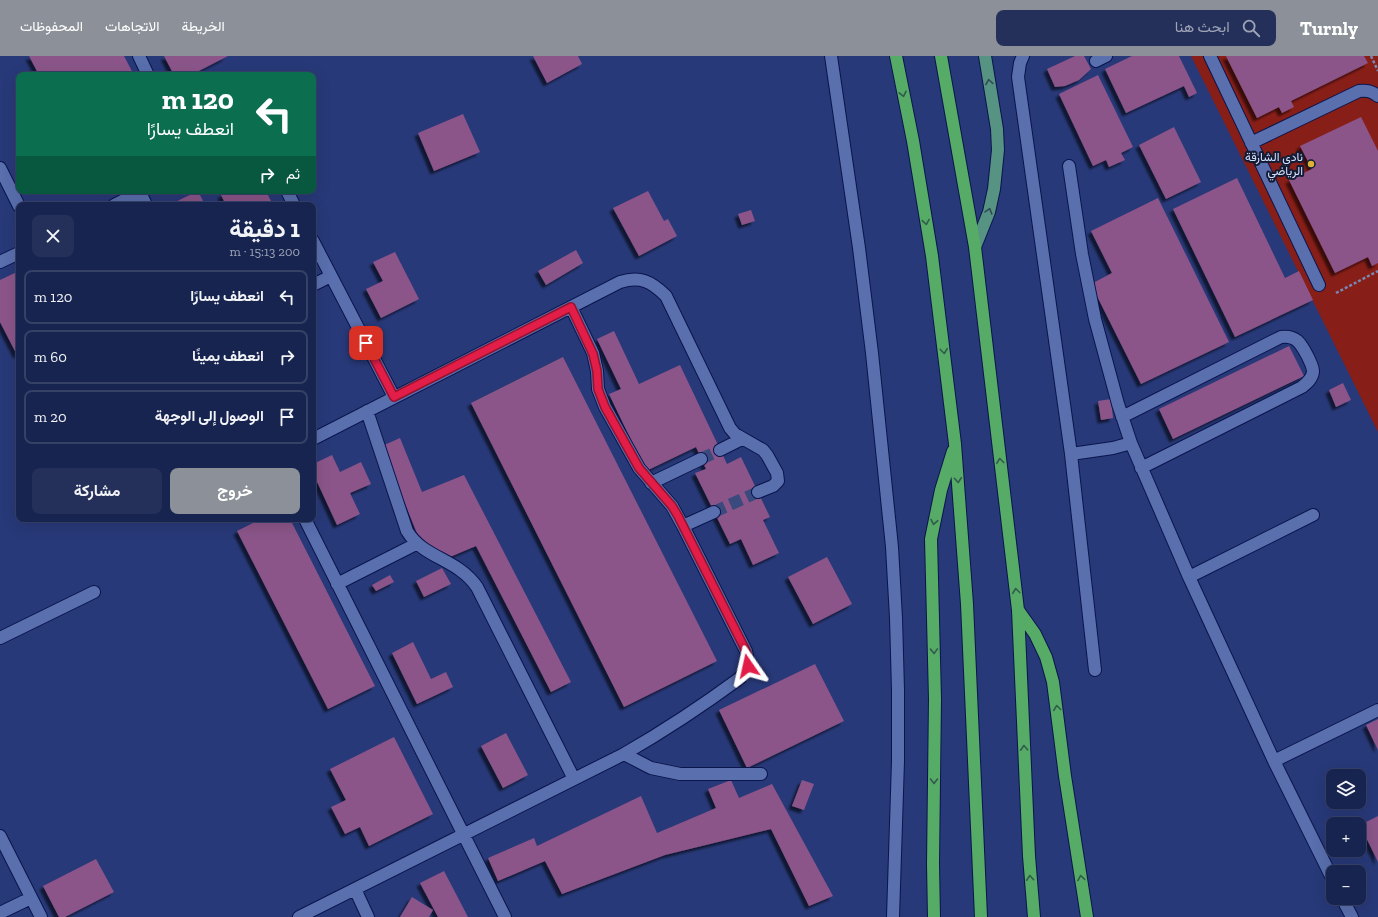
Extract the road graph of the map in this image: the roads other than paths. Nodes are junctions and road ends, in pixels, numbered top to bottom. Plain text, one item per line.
1 (139, 56) edge
2 (831, 56) edge
3 (896, 56) edge
4 (941, 56) edge
5 (1023, 56) edge
6 (1210, 56) edge
7 (987, 58) edge
8 (147, 72) edge
9 (1378, 96) edge
10 (1251, 143) junction
11 (1069, 166) dead end
12 (0, 168) edge
13 (137, 194) edge
14 (17, 202) edge
15 (120, 202) edge
16 (316, 247) edge
17 (975, 247) junction
18 (16, 254) edge
19 (0, 262) edge
20 (331, 276) junction
21 (316, 284) edge
22 (1319, 285) road end
23 (571, 307) junction
24 (394, 397) junction
25 (367, 411) junction
26 (1122, 417) junction
27 (316, 437) edge
28 (742, 439) junction
29 (955, 444) junction
30 (1131, 444) junction
31 (720, 450) tunnel mouth
32 (1071, 454) junction
33 (701, 459) tunnel mouth
34 (1141, 468) junction
35 (651, 483) junction
36 (758, 492) tunnel mouth
37 (714, 512) tunnel mouth
38 (1313, 515) dead end
39 (306, 522) edge
40 (684, 526) junction
41 (416, 544) junction
42 (1189, 577) junction
43 (337, 584) junction
44 (94, 592) dead end
45 (1018, 610) junction
46 (0, 638) edge
47 (1095, 670) dead end
48 (1378, 710) edge
49 (624, 754) junction
50 (1274, 761) junction
51 (761, 774) dead end
52 (574, 779) junction
53 (463, 834) junction
54 (0, 836) edge
55 (1326, 866) edge
56 (355, 889) junction
57 (31, 898) junction
58 (1346, 905) edge
59 (0, 913) edge
60 (41, 917) edge
61 (299, 917) edge
62 (368, 917) edge
63 (505, 917) edge
64 (893, 917) edge
65 (934, 917) edge
66 (981, 917) edge
67 (1034, 917) edge
68 (1087, 917) edge
69 (1352, 917) edge

1 - 8 street
2 - 64 street
3 -> 29 highway
4 - 17 highway
5 - 32 street
6 - 10 street
17 -> 7 main road
9 - 10 street
10 - 22 street
11 - 26 street
12 - 14 street
13 - 15 street
16 - 20 street
45 -> 17 highway
18 - 19 street
20 - 21 street
20 - 24 street
23 - 24 street
23 - 28 street
23 - 35 street
24 - 25 street
25 - 27 street
25 - 41 street
26 - 30 street
26 - 34 street
28 - 31 street
28 - 36 street
29 -> 65 highway
29 -> 66 highway
30 - 32 street
30 - 34 street
32 - 47 street
33 - 35 street
34 - 42 street
35 - 40 street
37 - 40 street
38 - 42 street
39 - 43 street
40 - 49 street
41 - 43 street
41 - 52 street
42 - 50 street
43 - 53 street
44 - 46 street
67 -> 45 highway
68 -> 45 highway
48 - 50 street
49 - 51 street
49 - 52 street
50 - 55 street
52 - 53 street
53 - 56 street
53 - 63 street
54 - 57 street
56 - 61 street
56 - 62 street
57 - 59 street
57 - 60 street
58 - 69 street

